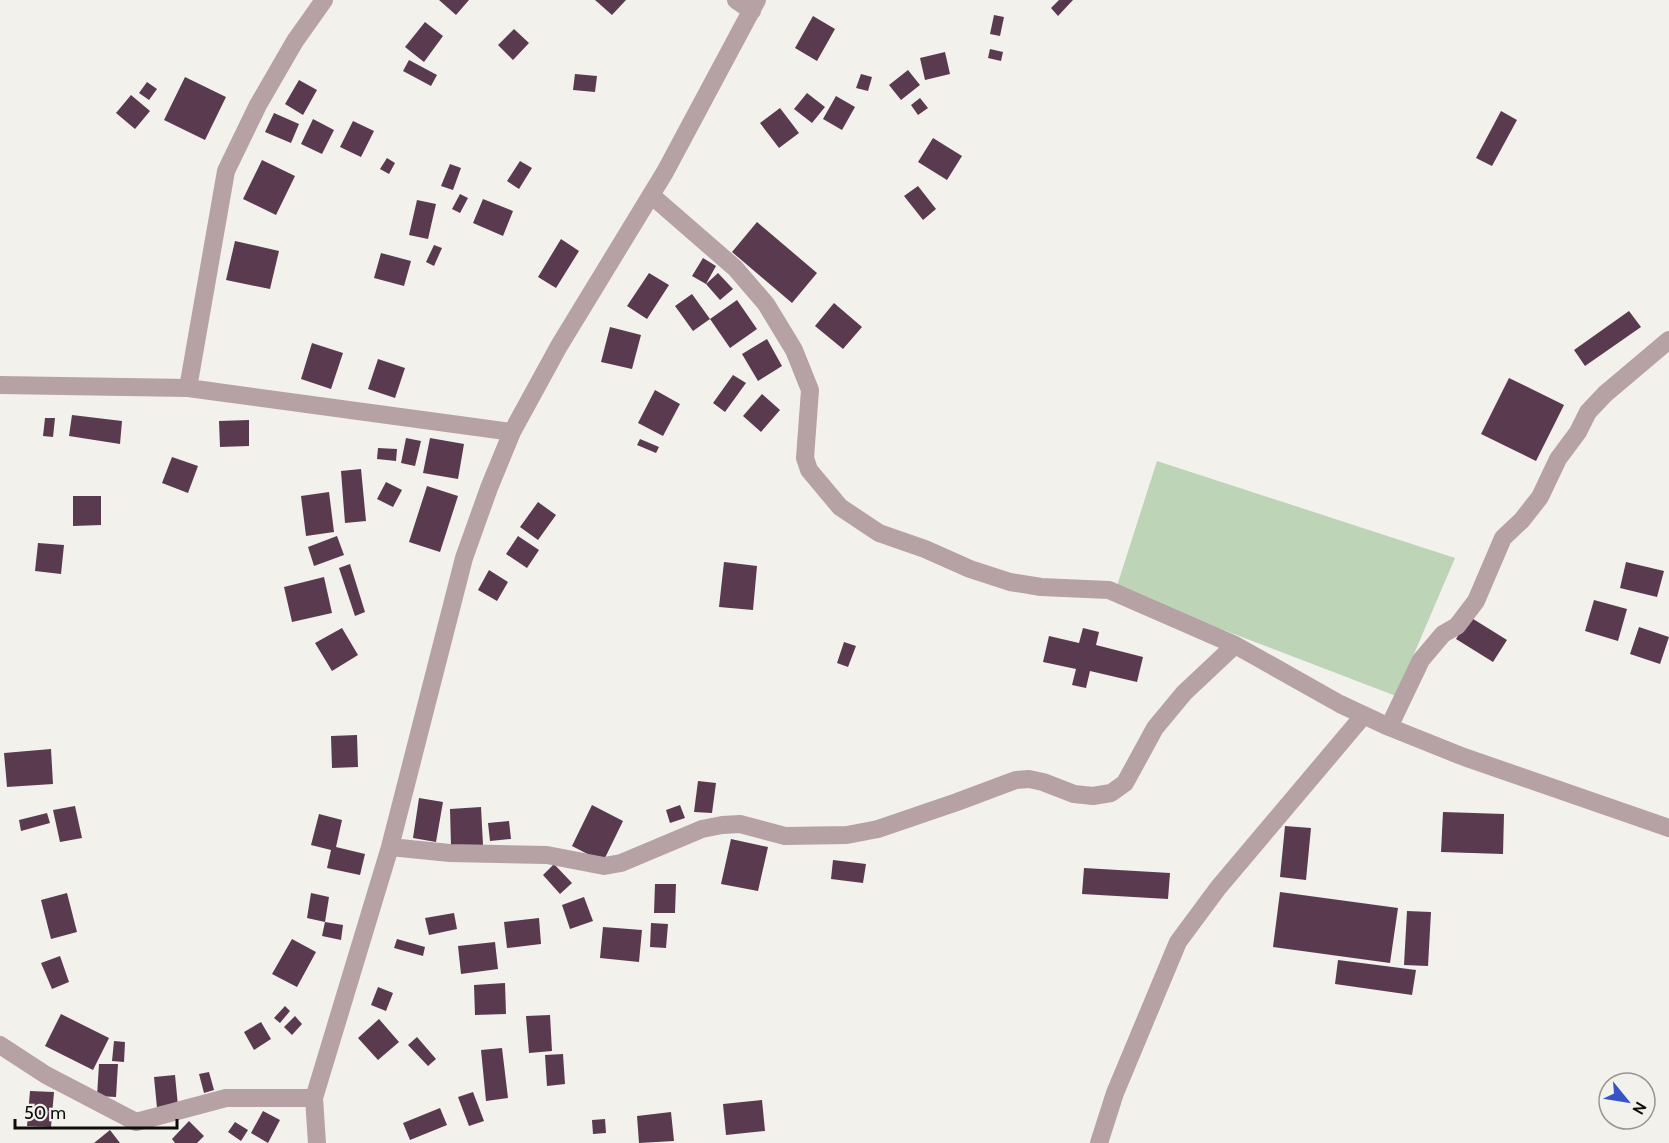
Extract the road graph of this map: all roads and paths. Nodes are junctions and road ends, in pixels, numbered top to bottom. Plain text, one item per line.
1 (324, 0) edge
2 (736, 0) edge
3 (754, 6) edge
4 (651, 195) junction
5 (1669, 340) edge
6 (0, 385) edge
7 (188, 388) junction
8 (512, 432) junction
9 (1236, 645) junction
10 (1364, 715) junction
11 (1389, 727) junction
12 (1669, 828) edge
13 (390, 847) junction
14 (0, 1045) edge
15 (314, 1098) junction
16 (317, 1143) edge
17 (1100, 1143) edge

1 - 7 street
2 - 3 street
3 - 4 street
4 - 8 street
4 - 9 street
5 - 11 street
6 - 7 street
7 - 8 street
8 - 13 street
9 - 10 street
9 - 13 street
10 - 11 street
10 - 17 street
11 - 12 street
13 - 15 street
14 - 15 street
15 - 16 street

